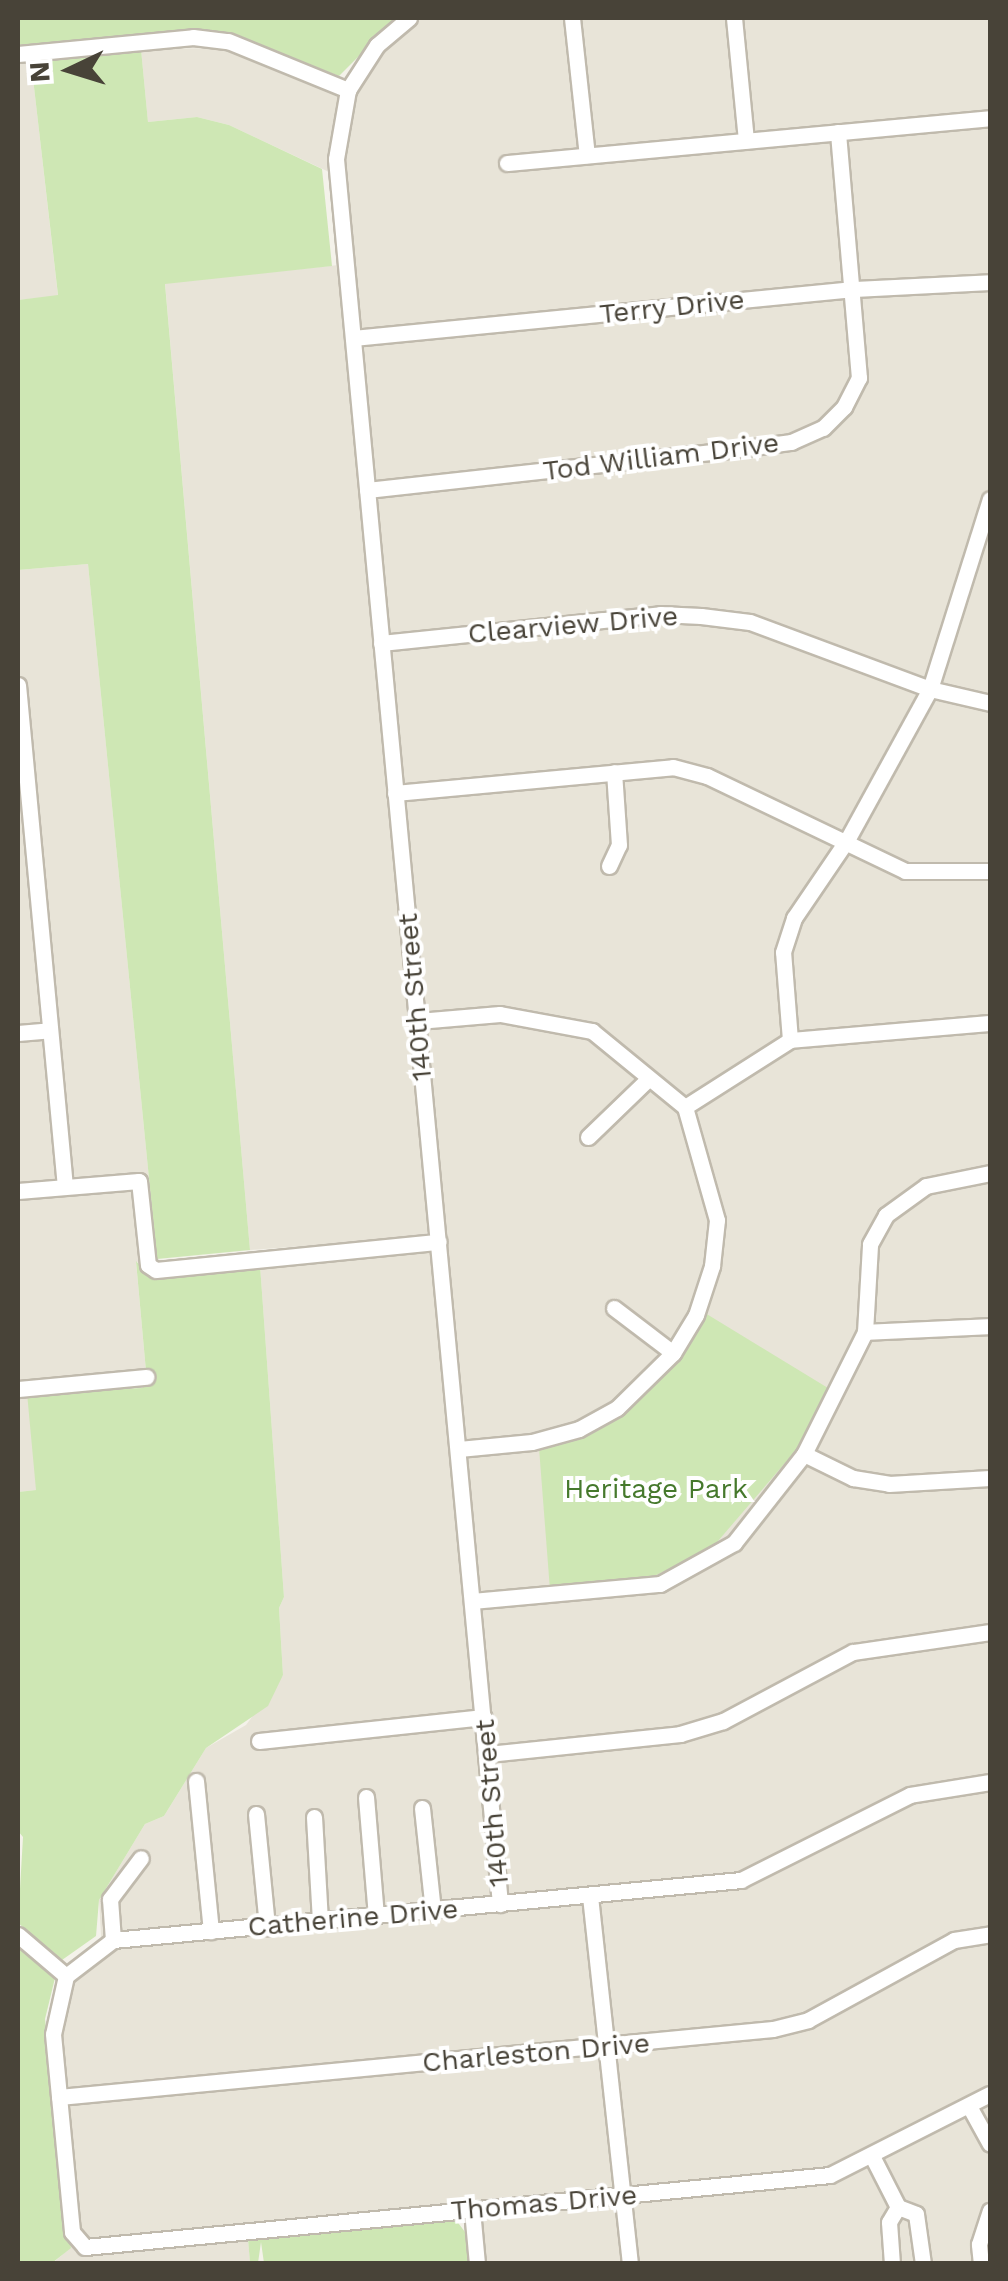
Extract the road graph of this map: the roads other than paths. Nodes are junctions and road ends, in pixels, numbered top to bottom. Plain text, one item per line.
1 (408, 18) edge
2 (572, 18) edge
3 (734, 18) edge
4 (18, 54) edge
5 (348, 90) junction
6 (990, 118) edge
7 (838, 132) junction
8 (746, 140) junction
9 (586, 155) junction
10 (506, 163) dead end
11 (990, 282) edge
12 (854, 289) junction
13 (353, 338) junction
14 (367, 490) junction
15 (990, 499) edge
16 (382, 642) junction
17 (18, 685) edge
18 (930, 689) junction
19 (990, 703) edge
20 (18, 705) edge
21 (614, 772) junction
22 (396, 793) junction
23 (846, 840) junction
24 (35, 865) junction
25 (609, 866) dead end
26 (18, 867) edge
27 (990, 871) edge
28 (418, 1022) junction
29 (990, 1023) edge
30 (50, 1030) junction
31 (18, 1033) edge
32 (790, 1040) junction
33 (648, 1079) junction
34 (685, 1108) junction
35 (588, 1137) dead end
36 (990, 1173) edge
37 (65, 1187) junction
38 (18, 1191) edge
39 (439, 1242) junction
40 (614, 1308) dead end
41 (990, 1326) edge
42 (865, 1332) junction
43 (674, 1353) junction
44 (146, 1377) dead end
45 (18, 1389) edge
46 (459, 1449) junction
47 (804, 1454) junction
48 (990, 1478) edge
49 (472, 1601) junction
50 (990, 1632) edge
51 (484, 1717) junction
52 (259, 1741) dead end
53 (488, 1754) junction
54 (196, 1781) dead end
55 (990, 1782) edge
56 (366, 1797) dead end
57 (422, 1808) dead end
58 (256, 1814) dead end
59 (314, 1817) dead end
60 (141, 1858) dead end
61 (590, 1896) junction
62 (500, 1904) junction
63 (433, 1910) junction
64 (376, 1916) junction
65 (320, 1921) junction
66 (267, 1926) junction
67 (211, 1931) junction
68 (990, 1934) edge
69 (18, 1935) edge
70 (113, 1940) junction
71 (66, 1976) junction
72 (604, 2046) junction
73 (990, 2094) edge
74 (59, 2097) junction
75 (969, 2106) junction
76 (990, 2144) edge
77 (873, 2158) junction
78 (620, 2196) junction
79 (898, 2207) junction
80 (472, 2210) junction
81 (990, 2211) edge
82 (477, 2264) edge
83 (630, 2264) edge
84 (892, 2264) edge
85 (923, 2264) edge
86 (981, 2264) edge

1 - 5 street
2 - 9 street
3 - 8 street
4 - 5 street
5 - 13 street, 140th Street
6 - 7 street
7 - 8 street
7 - 12 street, Tod William Drive
8 - 9 street
9 - 10 street
11 - 12 street, Terry Drive
12 - 13 street, Terry Drive
12 - 14 street, Tod William Drive
13 - 14 street, 140th Street
14 - 16 street, 140th Street
15 - 18 street
16 - 18 street, Clearview Drive
16 - 22 street, 140th Street
17 - 20 street
18 - 19 street, Clearview Drive
18 - 23 street
20 - 24 street
21 - 22 street
21 - 23 street
21 - 25 street
22 - 28 street, 140th Street
23 - 27 street
23 - 32 street
24 - 26 street
24 - 30 street
28 - 33 street
28 - 39 street, 140th Street
29 - 32 street
30 - 31 street
30 - 37 street
32 - 34 street
33 - 34 street
33 - 35 street
34 - 43 street
36 - 42 street
37 - 38 street
37 - 39 street
39 - 46 street, 140th Street
40 - 43 street
41 - 42 street
42 - 47 street
43 - 46 street
44 - 45 street
46 - 49 street, 140th Street
47 - 48 street
47 - 49 street
49 - 51 street, 140th Street
50 - 53 street
51 - 52 street
51 - 53 street, 140th Street
53 - 62 street, 140th Street
54 - 67 street
55 - 61 street, Catherine Drive
56 - 64 street
57 - 63 street
58 - 66 street
59 - 65 street
60 - 70 street
61 - 62 street, Catherine Drive
61 - 72 street
62 - 63 street, Catherine Drive
63 - 64 street, Catherine Drive
64 - 65 street, Catherine Drive
65 - 66 street, Catherine Drive
66 - 67 street, Catherine Drive
67 - 70 street, Catherine Drive
68 - 72 street, Charleston Drive
69 - 71 street
70 - 71 street
71 - 74 street
72 - 74 street, Charleston Drive
72 - 78 street
73 - 75 street, Thomas Drive
74 - 80 street, Thomas Drive
75 - 76 street
75 - 77 street, Thomas Drive
77 - 78 street, Thomas Drive
77 - 79 street
78 - 80 street, Thomas Drive
78 - 83 street
79 - 84 street
79 - 85 street
80 - 82 street
81 - 86 street

